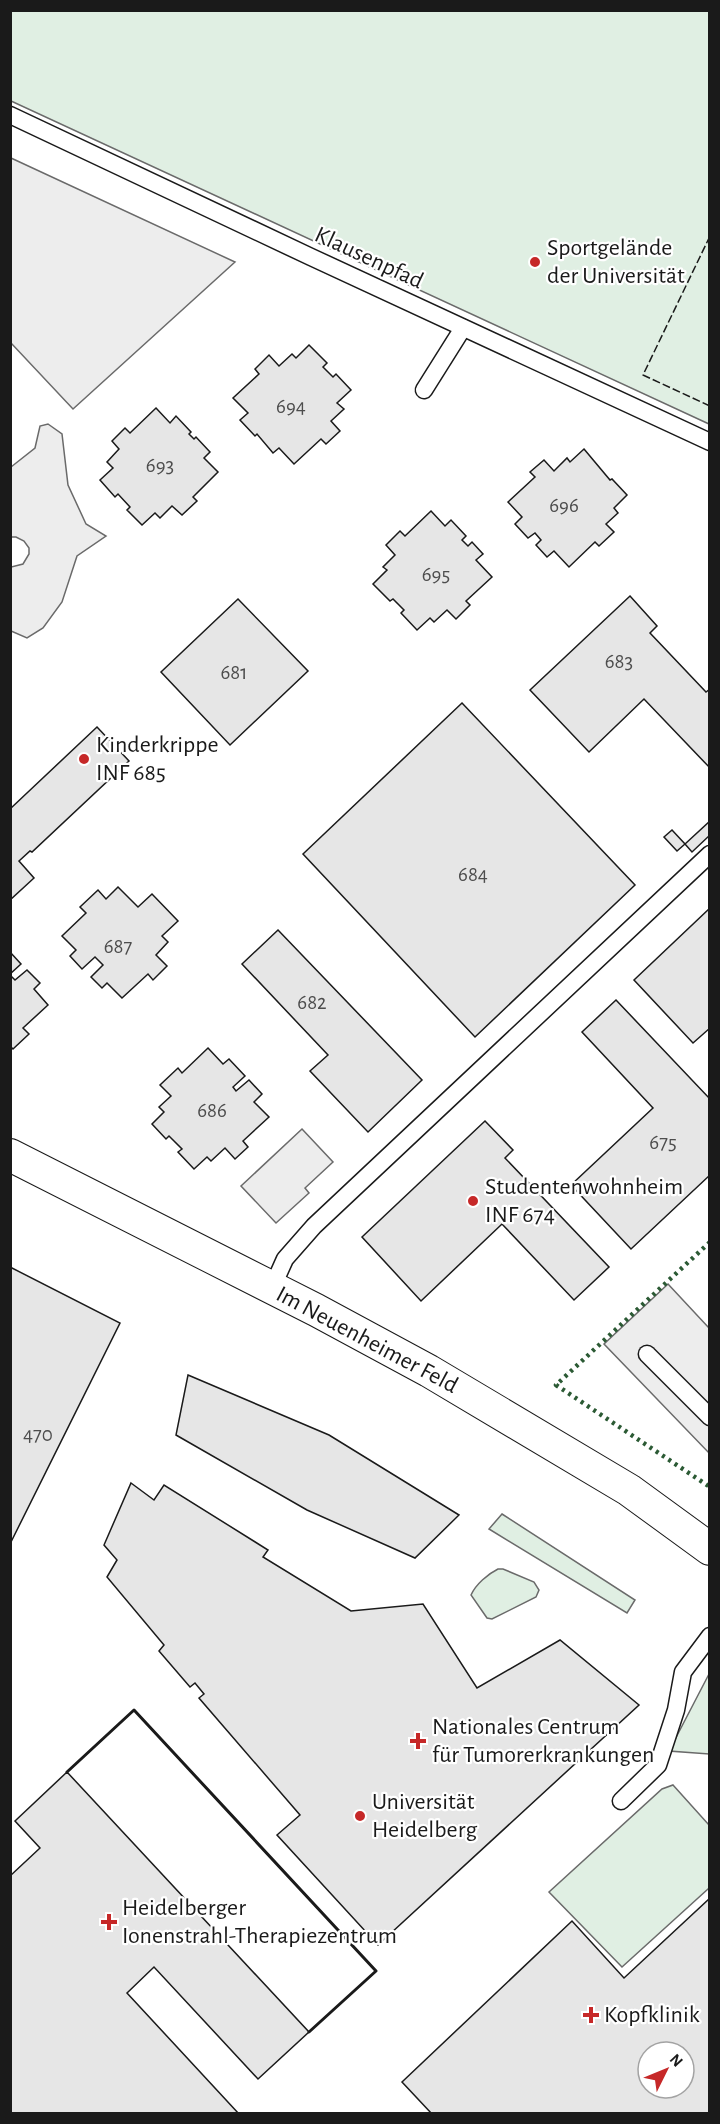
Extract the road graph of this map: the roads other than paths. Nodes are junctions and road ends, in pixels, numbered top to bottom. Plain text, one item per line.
1 (10, 115) edge
2 (463, 328) junction
3 (424, 390) dead end
4 (710, 442) edge
5 (710, 854) edge
6 (10, 1155) edge
7 (273, 1288) junction
8 (648, 1354) dead end
9 (710, 1417) edge
10 (710, 1550) edge
11 (710, 1636) edge
12 (621, 1801) dead end

1 - 2 lane, Klausenpfad
2 - 3 lane
2 - 4 lane, Klausenpfad
5 - 7 lane
6 - 7 street, Im Neuenheimer Feld
7 - 10 street, Im Neuenheimer Feld
8 - 9 lane
11 - 12 lane

